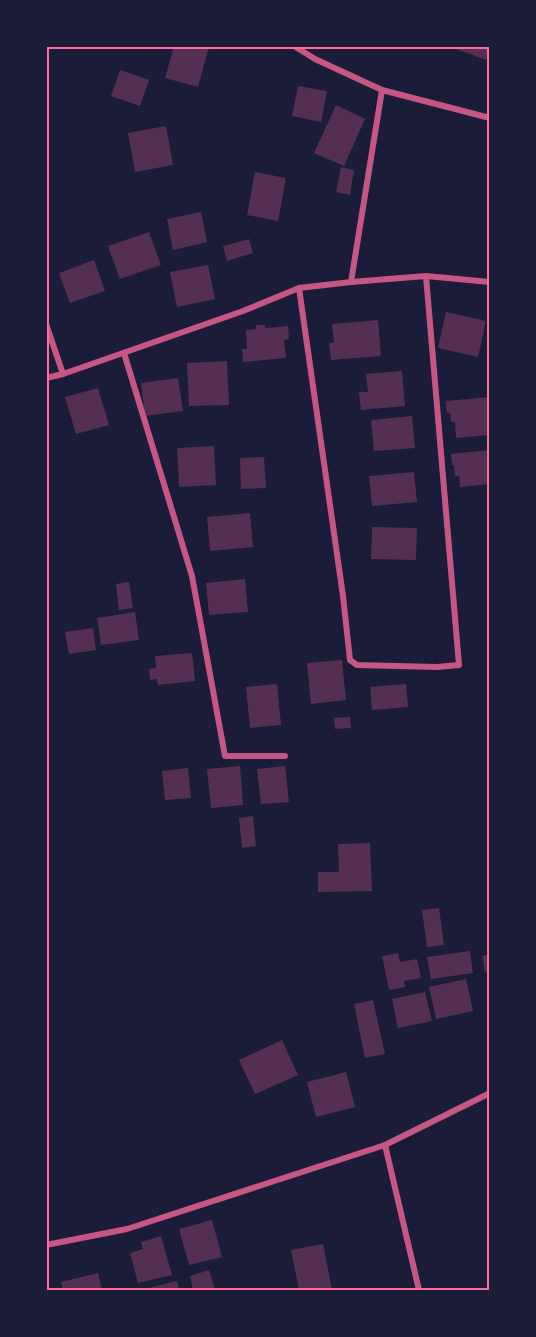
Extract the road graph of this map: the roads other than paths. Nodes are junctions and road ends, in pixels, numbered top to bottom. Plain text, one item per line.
1 (294, 46) edge
2 (382, 90) junction
3 (489, 118) edge
4 (426, 276) junction
5 (351, 282) junction
6 (489, 282) edge
7 (299, 288) junction
8 (46, 324) edge
9 (124, 353) junction
10 (63, 374) junction
11 (46, 378) edge
12 (285, 756) dead end
13 (489, 1094) edge
14 (385, 1145) junction
15 (46, 1245) edge
16 (419, 1290) edge

1 - 2 street
2 - 3 street
2 - 5 street
4 - 5 street
4 - 6 street
4 - 7 street
5 - 7 street
7 - 9 street
8 - 10 street
9 - 10 street
9 - 12 street
10 - 11 street
13 - 14 street
14 - 15 street
14 - 16 street

